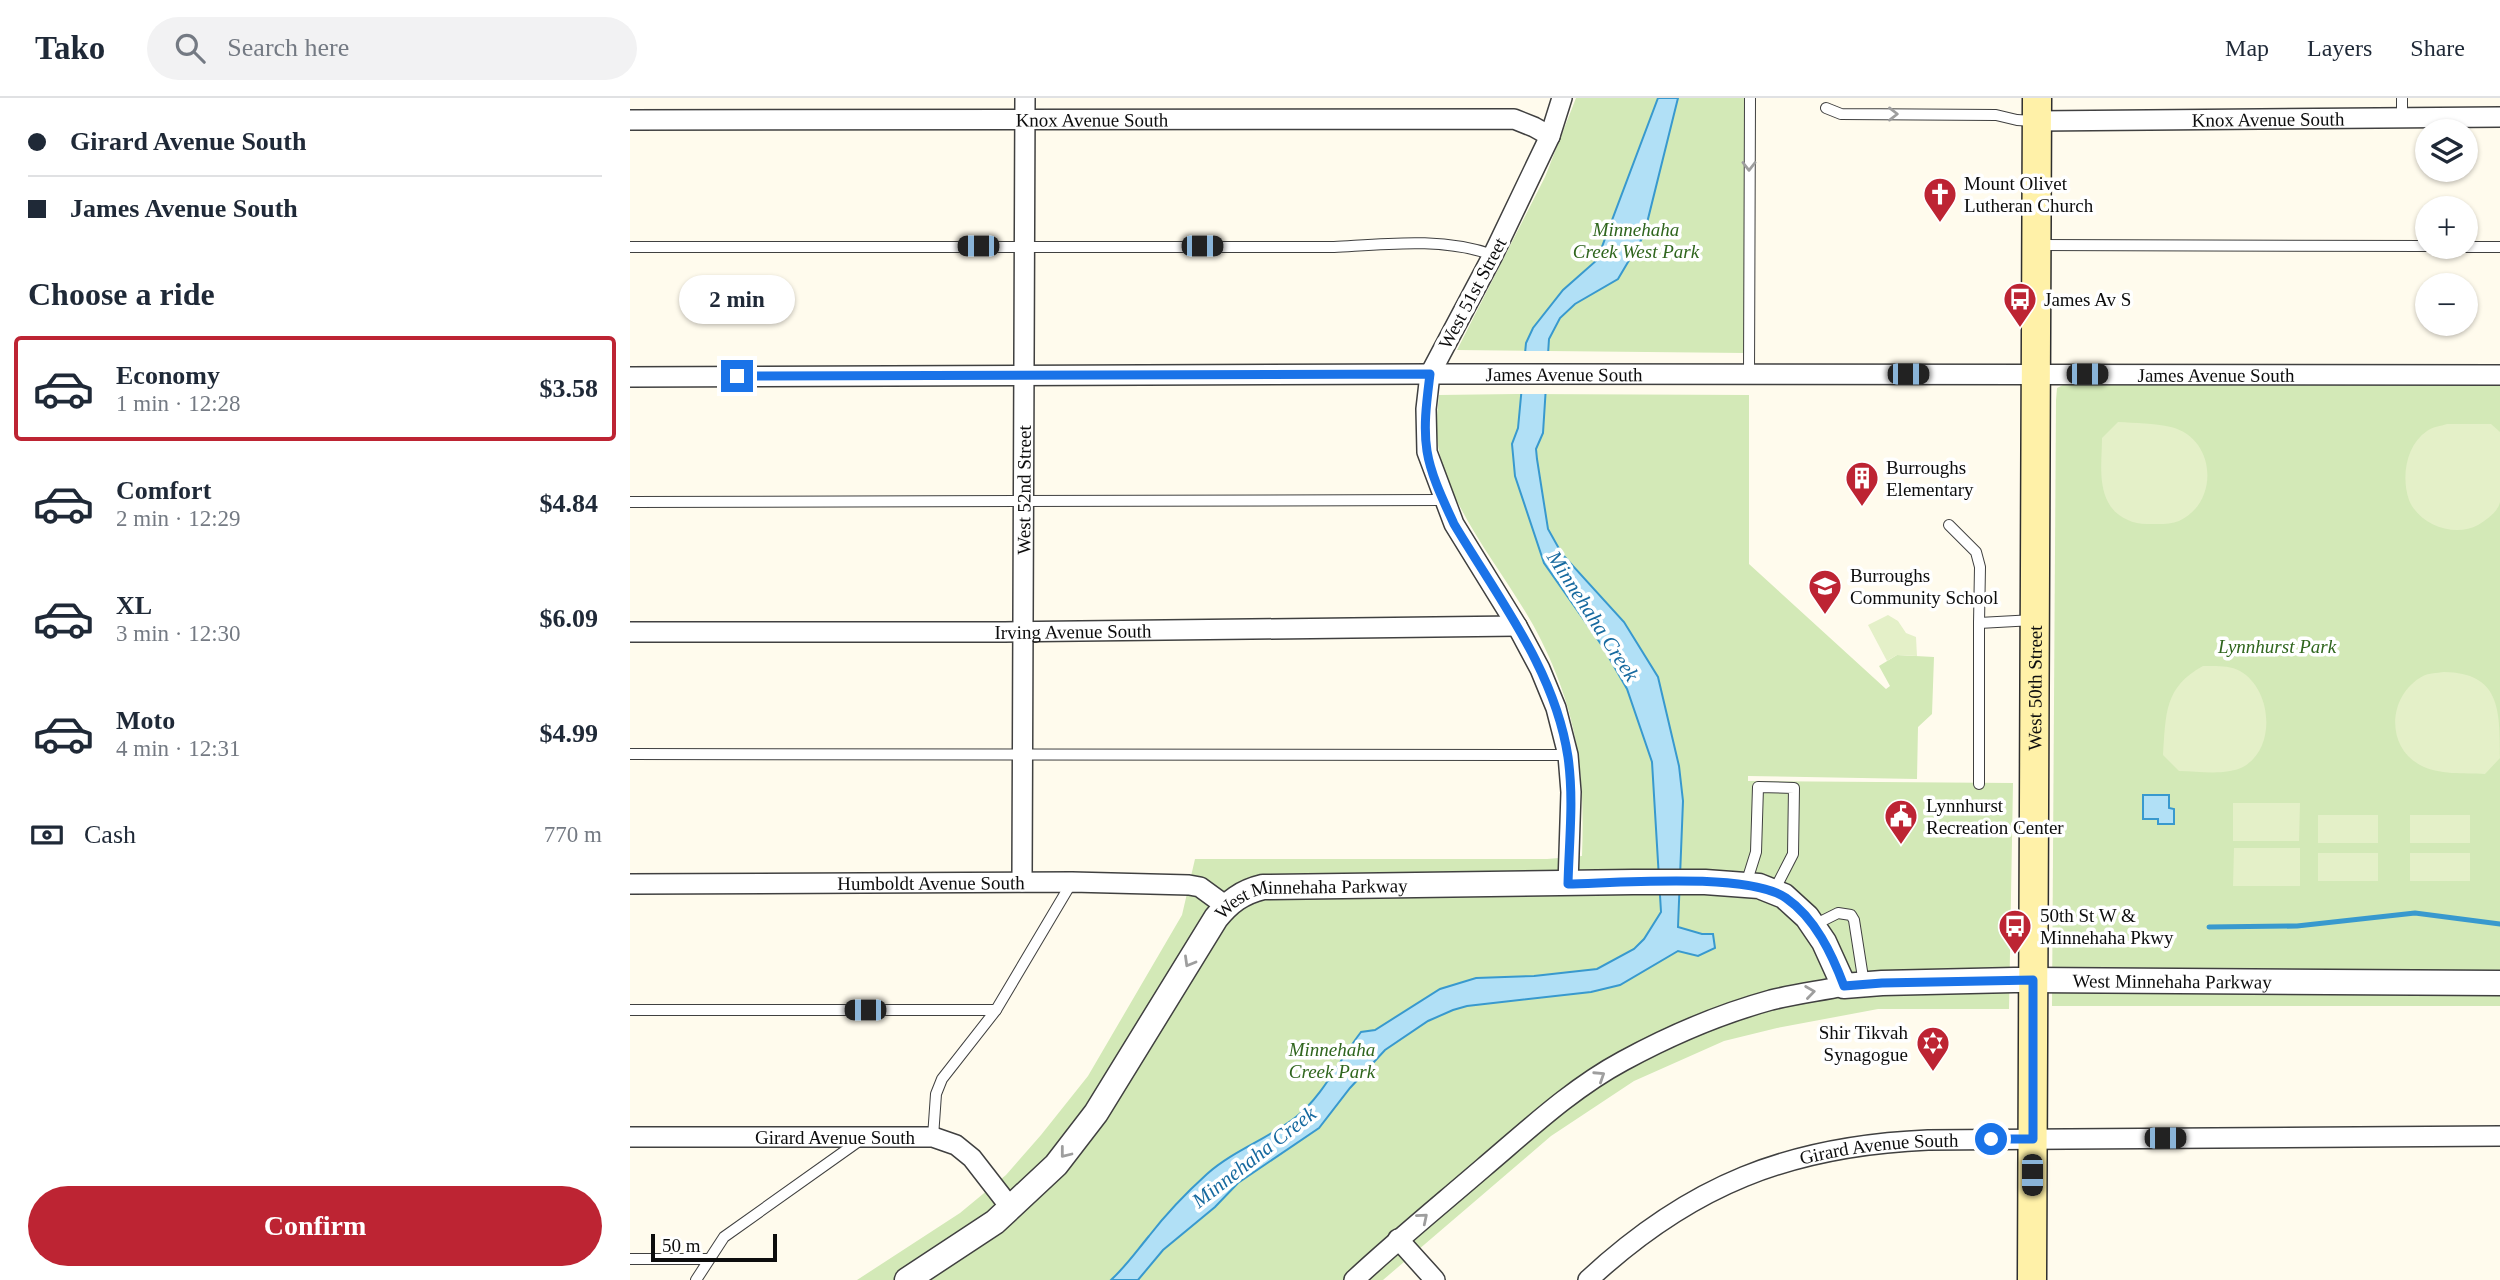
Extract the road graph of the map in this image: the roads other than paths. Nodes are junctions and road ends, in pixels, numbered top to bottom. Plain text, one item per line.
1 (1025, 98) edge
2 (1562, 98) edge
3 (1750, 98) edge
4 (2402, 107) edge
5 (1826, 108) dead end
6 (2037, 110) edge
7 (2500, 117) edge
8 (630, 120) edge
9 (1025, 120) junction
10 (1550, 136) junction
11 (2036, 245) junction
12 (1026, 246) junction
13 (630, 247) edge
14 (2415, 247) edge
15 (2478, 247) edge
16 (2500, 247) edge
17 (1493, 255) junction
18 (1430, 374) junction
19 (1749, 374) junction
20 (2035, 374) junction
21 (2500, 374) edge
22 (1023, 375) junction
23 (630, 377) edge
24 (1443, 500) junction
25 (1022, 501) junction
26 (630, 502) edge
27 (1949, 525) dead end
28 (2035, 620) junction
29 (1979, 623) junction
30 (1517, 626) junction
31 (630, 632) edge
32 (1022, 632) junction
33 (1023, 753) junction
34 (630, 754) edge
35 (1567, 755) junction
36 (1979, 784) dead end
37 (1022, 882) junction
38 (1072, 882) junction
39 (630, 884) edge
40 (1568, 884) junction
41 (1746, 884) junction
42 (1774, 892) junction
43 (1226, 905) junction
44 (1814, 925) junction
45 (2033, 980) junction
46 (2500, 983) edge
47 (1854, 985) junction
48 (630, 1010) edge
49 (996, 1010) junction
50 (2500, 1136) edge
51 (933, 1137) junction
52 (630, 1138) edge
53 (862, 1138) junction
54 (2033, 1139) junction
55 (1010, 1207) junction
56 (1398, 1238) junction
57 (630, 1259) edge
58 (709, 1259) junction
59 (696, 1280) edge
60 (907, 1280) edge
61 (1354, 1280) edge
62 (1434, 1280) edge
63 (1588, 1280) edge
64 (2032, 1280) edge

1 - 9 street, West 52nd Street
2 - 10 street, West 51st Street
3 -> 19 lane
4 - 6 street, Knox Avenue South
4 - 7 street, Knox Avenue South
5 -> 6 lane
6 - 11 main road, West 50th Street
8 - 9 street, Knox Avenue South
9 - 10 street, Knox Avenue South
9 - 12 street, West 52nd Street
10 - 17 street, West 51st Street
11 - 14 lane
11 - 20 main road, West 50th Street
12 - 13 lane
12 - 17 lane
12 - 22 street, West 52nd Street
15 - 16 lane
17 - 18 street, West 51st Street
18 - 19 street, James Avenue South
18 - 22 street, James Avenue South
18 - 24 street, West 51st Street
19 - 20 street, James Avenue South
20 - 21 street, James Avenue South
20 - 28 main road, West 50th Street
22 - 23 street, James Avenue South
22 - 25 street, West 52nd Street
24 - 25 lane
24 - 30 street, West 51st Street
25 - 26 lane
25 - 32 street, West 52nd Street
27 - 29 lane
28 - 29 lane
28 - 45 main road, West 50th Street
29 - 36 lane
30 - 32 street, Irving Avenue South
30 - 35 street, West 51st Street
31 - 32 street, Irving Avenue South
32 - 33 street, West 52nd Street
33 - 34 lane
33 - 35 lane
33 - 37 street, West 52nd Street
35 - 40 street, West 51st Street
37 - 38 street, Humboldt Avenue South
37 - 39 street, Humboldt Avenue South
38 - 43 street, Humboldt Avenue South
38 - 49 lane
40 - 41 street, West Minnehaha Parkway
40 - 43 street, West Minnehaha Parkway
41 - 42 street, West Minnehaha Parkway
41 - 42 lane
42 - 44 street, West Minnehaha Parkway
43 -> 55 street, West Minnehaha Parkway
44 - 47 street, West Minnehaha Parkway
44 - 47 lane
45 - 46 street, West Minnehaha Parkway
45 - 47 street, West Minnehaha Parkway
45 - 54 main road, West 50th Street
56 -> 47 street, West Minnehaha Parkway
48 - 49 lane
49 - 51 lane
50 - 54 street, Girard Avenue South
51 - 53 street, Girard Avenue South
51 - 55 street, Girard Avenue South
52 - 53 street, Girard Avenue South
53 - 58 lane
54 - 63 street, Girard Avenue South
54 - 64 main road, West 50th Street
55 - 60 street, West Minnehaha Parkway
56 - 61 street, West Minnehaha Parkway
56 - 62 street
57 - 58 lane
58 - 59 lane

